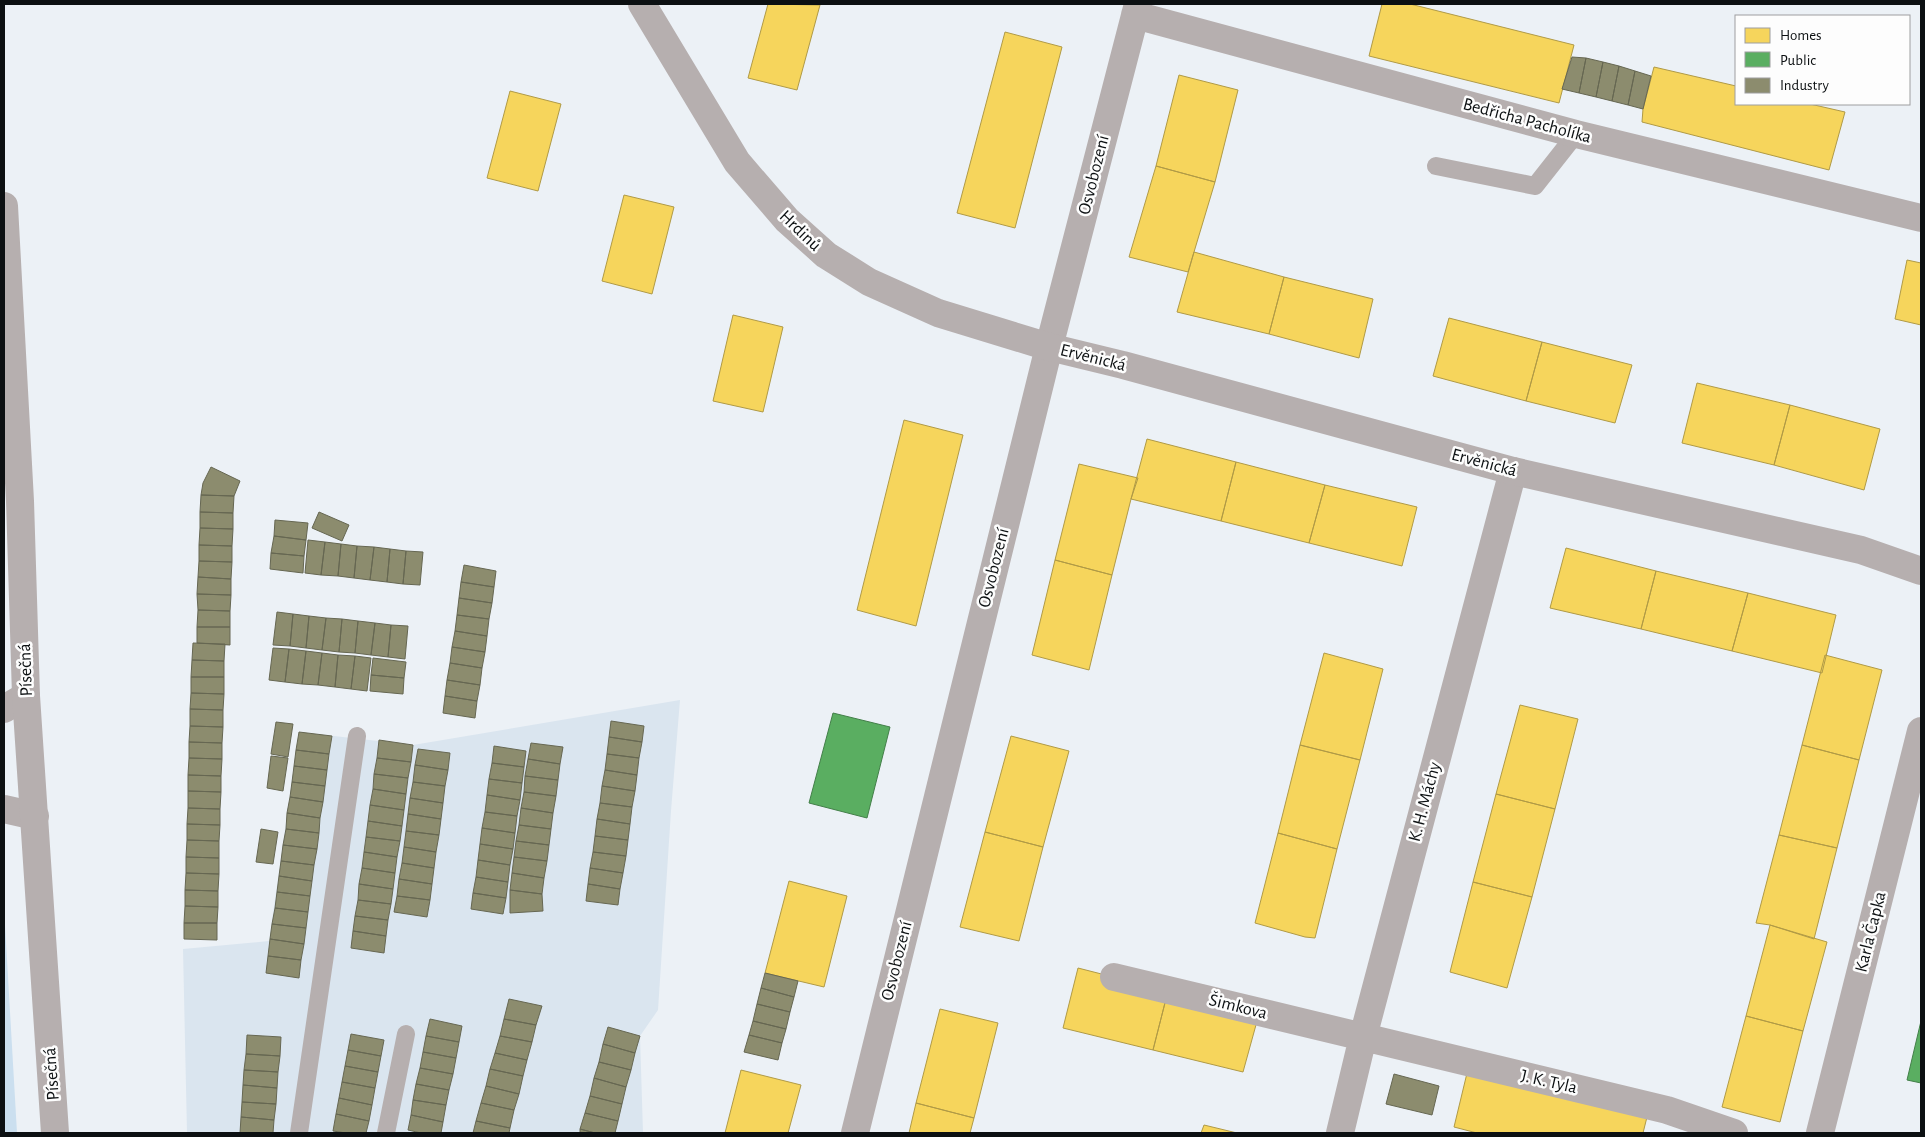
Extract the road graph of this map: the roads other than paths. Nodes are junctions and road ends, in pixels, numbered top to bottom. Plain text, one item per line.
1 (642, 4) edge
2 (1137, 10) edge
3 (1576, 134) junction
4 (1436, 166) dead end
5 (4, 206) edge
6 (1921, 218) edge
7 (1049, 347) junction
8 (1513, 471) junction
9 (1921, 571) edge
10 (15, 702) edge
11 (1921, 731) edge
12 (357, 736) dead end
13 (4, 809) edge
14 (35, 816) junction
15 (1114, 977) dead end
16 (406, 1034) dead end
17 (1363, 1037) junction
18 (55, 1133) edge
19 (299, 1133) edge
20 (386, 1133) edge
21 (855, 1133) edge
22 (1340, 1133) edge
23 (1734, 1133) edge
24 (1820, 1133) edge

1 - 7 street, Hrdinů
2 - 3 street, Bedřicha Pacholíka
2 - 7 street, Osvobození
3 - 4 lane
3 - 6 street, Bedřicha Pacholíka
5 - 10 street, Písečná
7 - 8 street, Ervěnická
7 - 21 street, Osvobození
8 - 9 street, Ervěnická
8 - 17 street, K. H. Máchy
10 - 14 street, Písečná
11 - 24 street, Karla Čapka
12 - 19 lane
13 - 14 street
14 - 18 street, Písečná
15 - 17 street, Šimkova
16 - 20 lane
17 - 22 street, K. H. Máchy
17 - 23 street, J. K. Tyla

